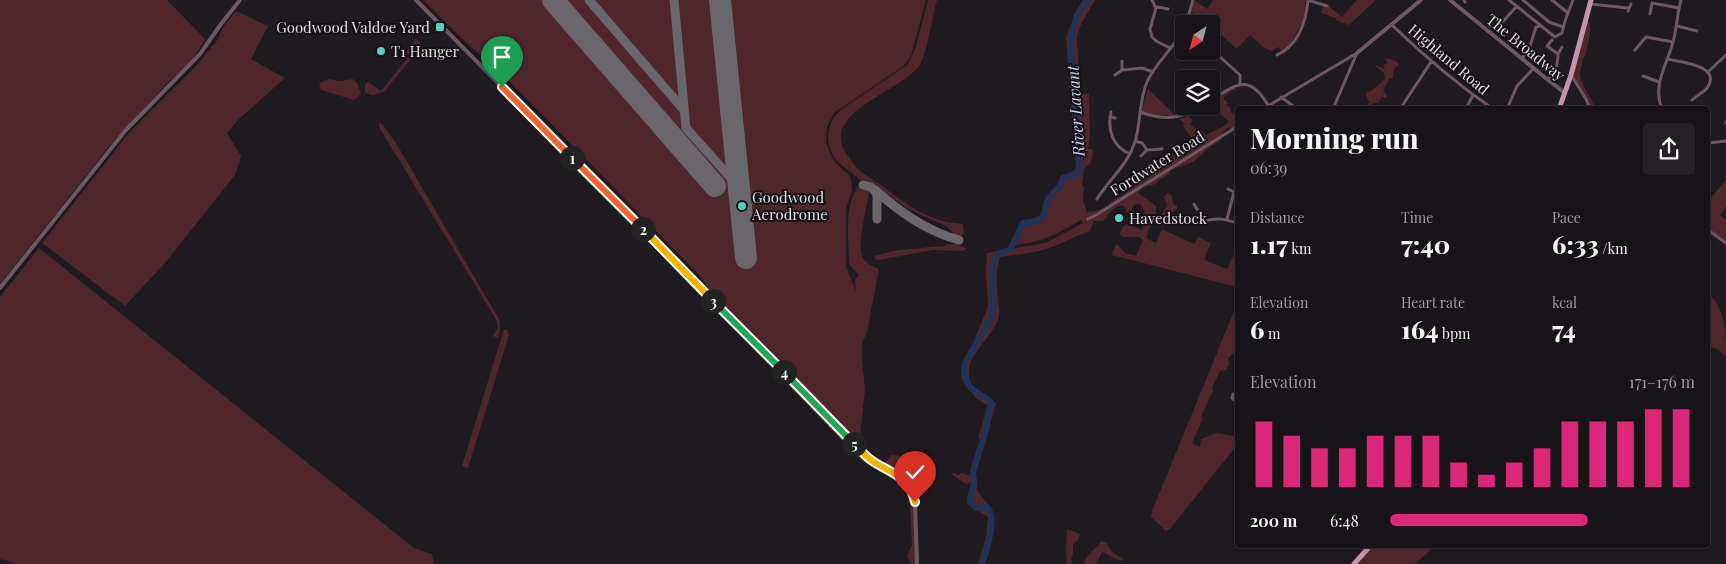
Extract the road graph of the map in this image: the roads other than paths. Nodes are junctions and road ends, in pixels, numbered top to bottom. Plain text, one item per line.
1 (240, 0) edge
2 (416, 0) edge
3 (1152, 0) edge
4 (1193, 0) edge
5 (1308, 0) edge
6 (1421, 0) edge
7 (1450, 0) edge
8 (1509, 0) edge
9 (1523, 0) edge
10 (1552, 0) edge
11 (1573, 0) edge
12 (1681, 0) edge
13 (1591, 2) edge
14 (1327, 6) dead end
15 (1517, 6) junction
16 (1156, 8) junction
17 (1629, 8) dead end
18 (1679, 8) junction
19 (1168, 9) dead end
20 (1568, 13) junction
21 (1650, 14) dead end
22 (1189, 15) edge
23 (1392, 25) junction
24 (1540, 26) junction
25 (1677, 26) junction
26 (1563, 27) junction
27 (1496, 29) dead end
28 (1697, 31) dead end
29 (1552, 40) dead end
30 (1175, 41) edge
31 (1673, 42) junction
32 (1562, 47) dead end
33 (1170, 48) junction
34 (1635, 50) dead end
35 (1357, 53) junction
36 (1558, 54) junction
37 (1277, 55) dead end
38 (1726, 55) edge
39 (1220, 57) edge
40 (1521, 59) junction
41 (1667, 59) junction
42 (1122, 60) dead end
43 (1431, 62) junction
44 (1533, 69) junction
45 (1122, 70) junction
46 (1153, 72) junction
47 (1708, 72) junction
48 (1115, 75) dead end
49 (1571, 75) junction
50 (1643, 76) dead end
51 (1548, 80) junction
52 (1659, 82) junction
53 (1240, 84) junction
54 (1565, 93) junction
55 (1220, 95) edge
56 (1473, 95) junction
57 (1281, 97) junction
58 (1692, 100) dead end
59 (1268, 105) joint
60 (1293, 106) edge
61 (1334, 106) edge
62 (1402, 106) edge
63 (1468, 106) edge
64 (1489, 106) edge
65 (1508, 106) edge
66 (1560, 106) edge
67 (1589, 106) edge
68 (1661, 106) edge
69 (1140, 112) junction
70 (1185, 115) edge
71 (1115, 118) dead end
72 (1235, 128) edge
73 (1135, 141) junction
74 (1726, 141) edge
75 (1710, 143) edge
76 (1162, 149) dead end
77 (1147, 150) junction
78 (1130, 154) junction
79 (1141, 156) dead end
80 (1228, 188) dead end
81 (1097, 198) dead end
82 (1194, 204) dead end
83 (1088, 219) dead end
84 (1227, 219) junction
85 (1235, 223) edge
86 (1710, 231) edge
87 (1726, 243) edge
88 (0, 288) edge
89 (1234, 394) dead end
90 (1235, 400) edge
91 (1368, 548) edge
92 (917, 564) edge
93 (1354, 564) edge

1 - 88 street
2 - 92 street
3 - 16 street
4 - 22 street
5 - 14 street
5 - 37 street
6 - 23 street
7 - 40 street, The Broadway
8 - 15 street
9 - 26 street
10 - 20 street
11 - 20 street
12 - 18 street
13 - 17 street
13 - 49 main road
15 - 24 street
15 - 27 street
16 - 19 street
16 - 33 street
18 - 21 street
18 - 25 street
20 - 26 street
23 - 35 street
23 - 43 street, Highland Road
24 - 26 street
24 - 40 street
25 - 28 street
25 - 31 street
29 - 36 street
30 - 33 street
31 - 34 street
31 - 41 street
32 - 36 street
33 - 46 street
35 - 57 street
35 - 61 street
36 - 51 street
38 - 47 street
39 - 53 street
40 - 44 street, The Broadway
41 - 47 street
41 - 52 street
42 - 45 street
43 - 56 street, Highland Road
43 - 62 street
44 - 51 street, The Broadway
44 - 65 street
45 - 46 street
45 - 48 street
46 - 69 street
47 - 58 street
49 - 54 main road
49 - 67 street
50 - 52 street
51 - 54 street, The Broadway
52 - 68 street
53 - 55 street
53 - 59 street
54 - 66 main road
56 - 63 street
56 - 64 street, Highland Road
57 - 59 street
57 - 60 street
69 - 70 street
69 - 73 street
71 - 78 street
72 - 83 street, Fordwater Road
73 - 77 street
73 - 78 street
74 - 75 street
76 - 77 street
77 - 79 street
78 - 81 street
80 - 84 street
82 - 84 street
84 - 85 street
86 - 87 street
89 - 90 street
91 - 93 main road

